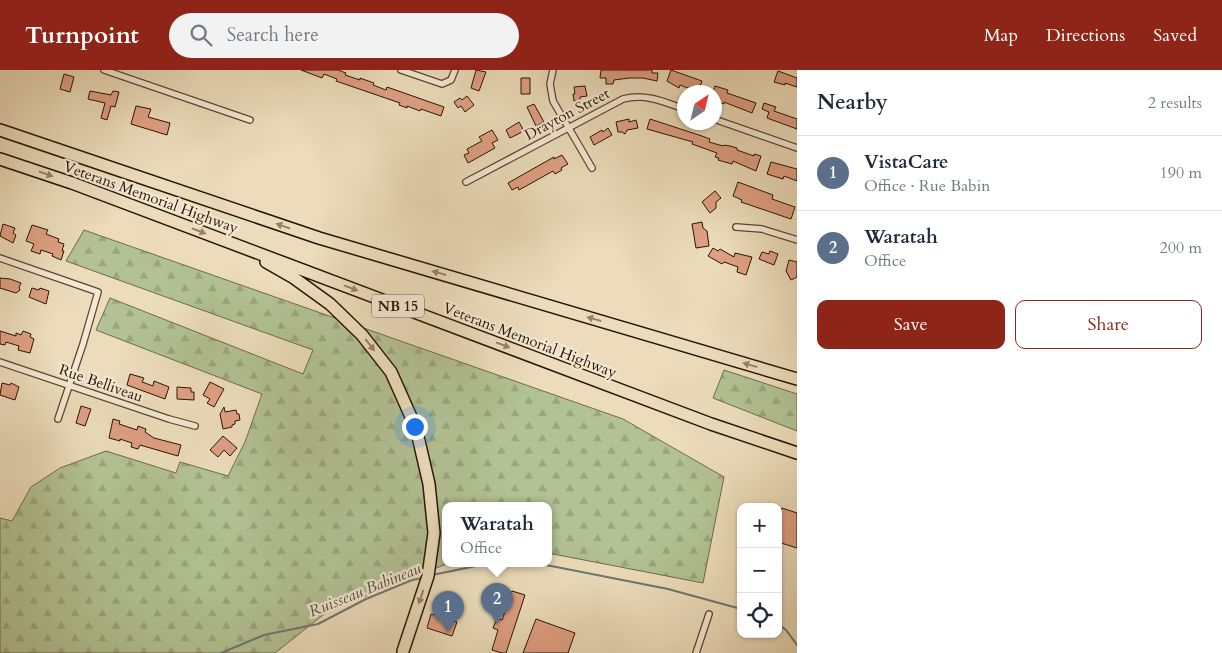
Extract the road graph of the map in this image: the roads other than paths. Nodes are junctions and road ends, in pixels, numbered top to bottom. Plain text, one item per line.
1 (104, 70) edge
2 (401, 70) edge
3 (455, 70) edge
4 (553, 70) edge
5 (677, 107) edge
6 (250, 120) dead end
7 (722, 122) edge
8 (568, 127) junction
9 (0, 130) edge
10 (797, 148) edge
11 (0, 159) edge
12 (592, 168) dead end
13 (466, 182) dead end
14 (736, 228) dead end
15 (797, 240) edge
16 (234, 244) junction
17 (0, 258) edge
18 (0, 362) edge
19 (797, 379) edge
20 (70, 386) junction
21 (58, 419) dead end
22 (195, 426) dead end
23 (797, 454) edge
24 (709, 614) dead end
25 (407, 652) edge
26 (696, 653) edge

1 - 6 street
2 - 3 street
4 - 8 street
5 - 8 street, Drayton Street
7 - 10 street
8 - 12 street
8 - 13 street, Drayton Street
19 -> 9 highway, Veterans Memorial Highway
11 -> 16 highway, Veterans Memorial Highway / NB 15
14 - 15 street
16 -> 23 highway, Veterans Memorial Highway / NB 15
16 -> 25 highway
17 - 20 street
18 - 20 street, Rue Belliveau
20 - 21 street
20 - 22 street, Rue Belliveau
24 - 26 street

